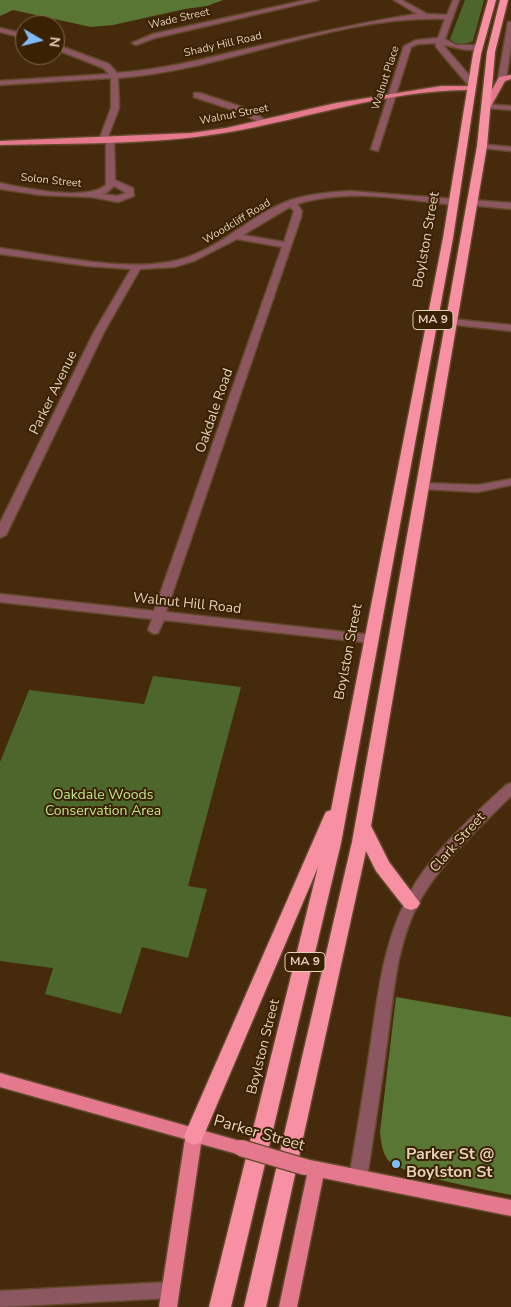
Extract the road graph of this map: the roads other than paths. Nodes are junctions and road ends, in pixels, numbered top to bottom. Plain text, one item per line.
1 (315, 0) edge
2 (397, 0) edge
3 (456, 0) edge
4 (492, 0) edge
5 (504, 0) edge
6 (425, 16) junction
7 (449, 17) junction
8 (511, 24) edge
9 (0, 30) edge
10 (15, 34) edge
11 (510, 36) edge
12 (441, 40) junction
13 (136, 43) dead end
14 (479, 47) junction
15 (65, 50) edge
16 (115, 77) junction
17 (511, 77) edge
18 (502, 79) junction
19 (0, 83) edge
20 (471, 86) junction
21 (197, 95) dead end
22 (392, 96) junction
23 (487, 106) junction
24 (511, 108) edge
25 (263, 122) junction
26 (107, 139) junction
27 (0, 142) edge
28 (482, 146) junction
29 (375, 149) dead end
30 (511, 149) edge
31 (111, 181) junction
32 (0, 186) edge
33 (92, 196) junction
34 (454, 202) junction
35 (291, 203) junction
36 (472, 203) junction
37 (511, 206) edge
38 (235, 236) junction
39 (287, 245) junction
40 (0, 251) edge
41 (137, 266) junction
42 (451, 322) junction
43 (511, 328) edge
44 (511, 482) edge
45 (423, 486) junction
46 (0, 535) edge
47 (0, 598) edge
48 (159, 616) junction
49 (154, 630) dead end
50 (372, 639) junction
51 (511, 788) edge
52 (342, 793) junction
53 (363, 826) junction
54 (411, 903) junction
55 (0, 1080) edge
56 (194, 1136) junction
57 (311, 1168) junction
58 (358, 1178) junction
59 (511, 1208) edge
60 (169, 1298) edge
61 (0, 1300) edge
62 (220, 1307) edge
63 (255, 1307) edge
64 (288, 1307) edge

1 - 13 street, Wade Street
2 - 6 street
3 - 7 street
4 - 14 highway, Boylston Street / MA 9
5 - 23 highway, MA 9
6 - 7 street, Shady Hill Road
6 - 16 street, Shady Hill Road
7 - 12 street
8 - 11 street
9 - 10 street
11 - 18 street
12 - 14 street
12 - 20 street
12 - 22 street, Walnut Place
14 - 20 highway, Boylston Street / MA 9
15 - 16 street
16 - 19 street, Shady Hill Road
16 - 26 street
17 - 18 main road
18 - 23 main road
20 - 22 main road, Walnut Street
20 - 34 highway, Boylston Street / MA 9
21 - 25 street
22 - 25 main road, Walnut Street
22 - 29 street, Walnut Place
23 - 24 street
23 - 28 highway, MA 9
25 - 26 main road, Walnut Street
26 - 27 main road, Walnut Street
26 - 31 street
28 - 30 street
28 - 36 highway, MA 9
31 - 33 street, Solon Street
31 - 33 street
32 - 33 street, Solon Street
34 - 35 street, Woodcliff Road
34 - 50 highway, Boylston Street / MA 9
35 - 38 street, Woodcliff Road
35 - 39 street, Oakdale Road
36 - 37 street
36 - 42 highway, MA 9
38 - 39 street
38 - 41 street, Woodcliff Road
39 - 48 street, Oakdale Road
40 - 41 street, Woodcliff Road
41 - 46 street, Parker Avenue
42 - 43 street
42 - 45 highway, MA 9
44 - 45 street
45 - 53 highway, MA 9
47 - 48 street, Walnut Hill Road
48 - 49 street, Oakdale Road
48 - 50 street, Walnut Hill Road
50 - 52 highway, Boylston Street / MA 9
51 - 54 street, Clark Street
52 - 56 highway
52 - 62 highway, Boylston Street / MA 9
53 - 54 highway
53 - 63 highway, MA 9
54 - 58 street
55 - 56 main road, Parker Street
56 - 57 main road, Parker Street, bridge
56 - 60 main road
57 - 58 main road, Parker Street
57 - 64 main road
58 - 59 main road, Parker Street
60 - 61 street

